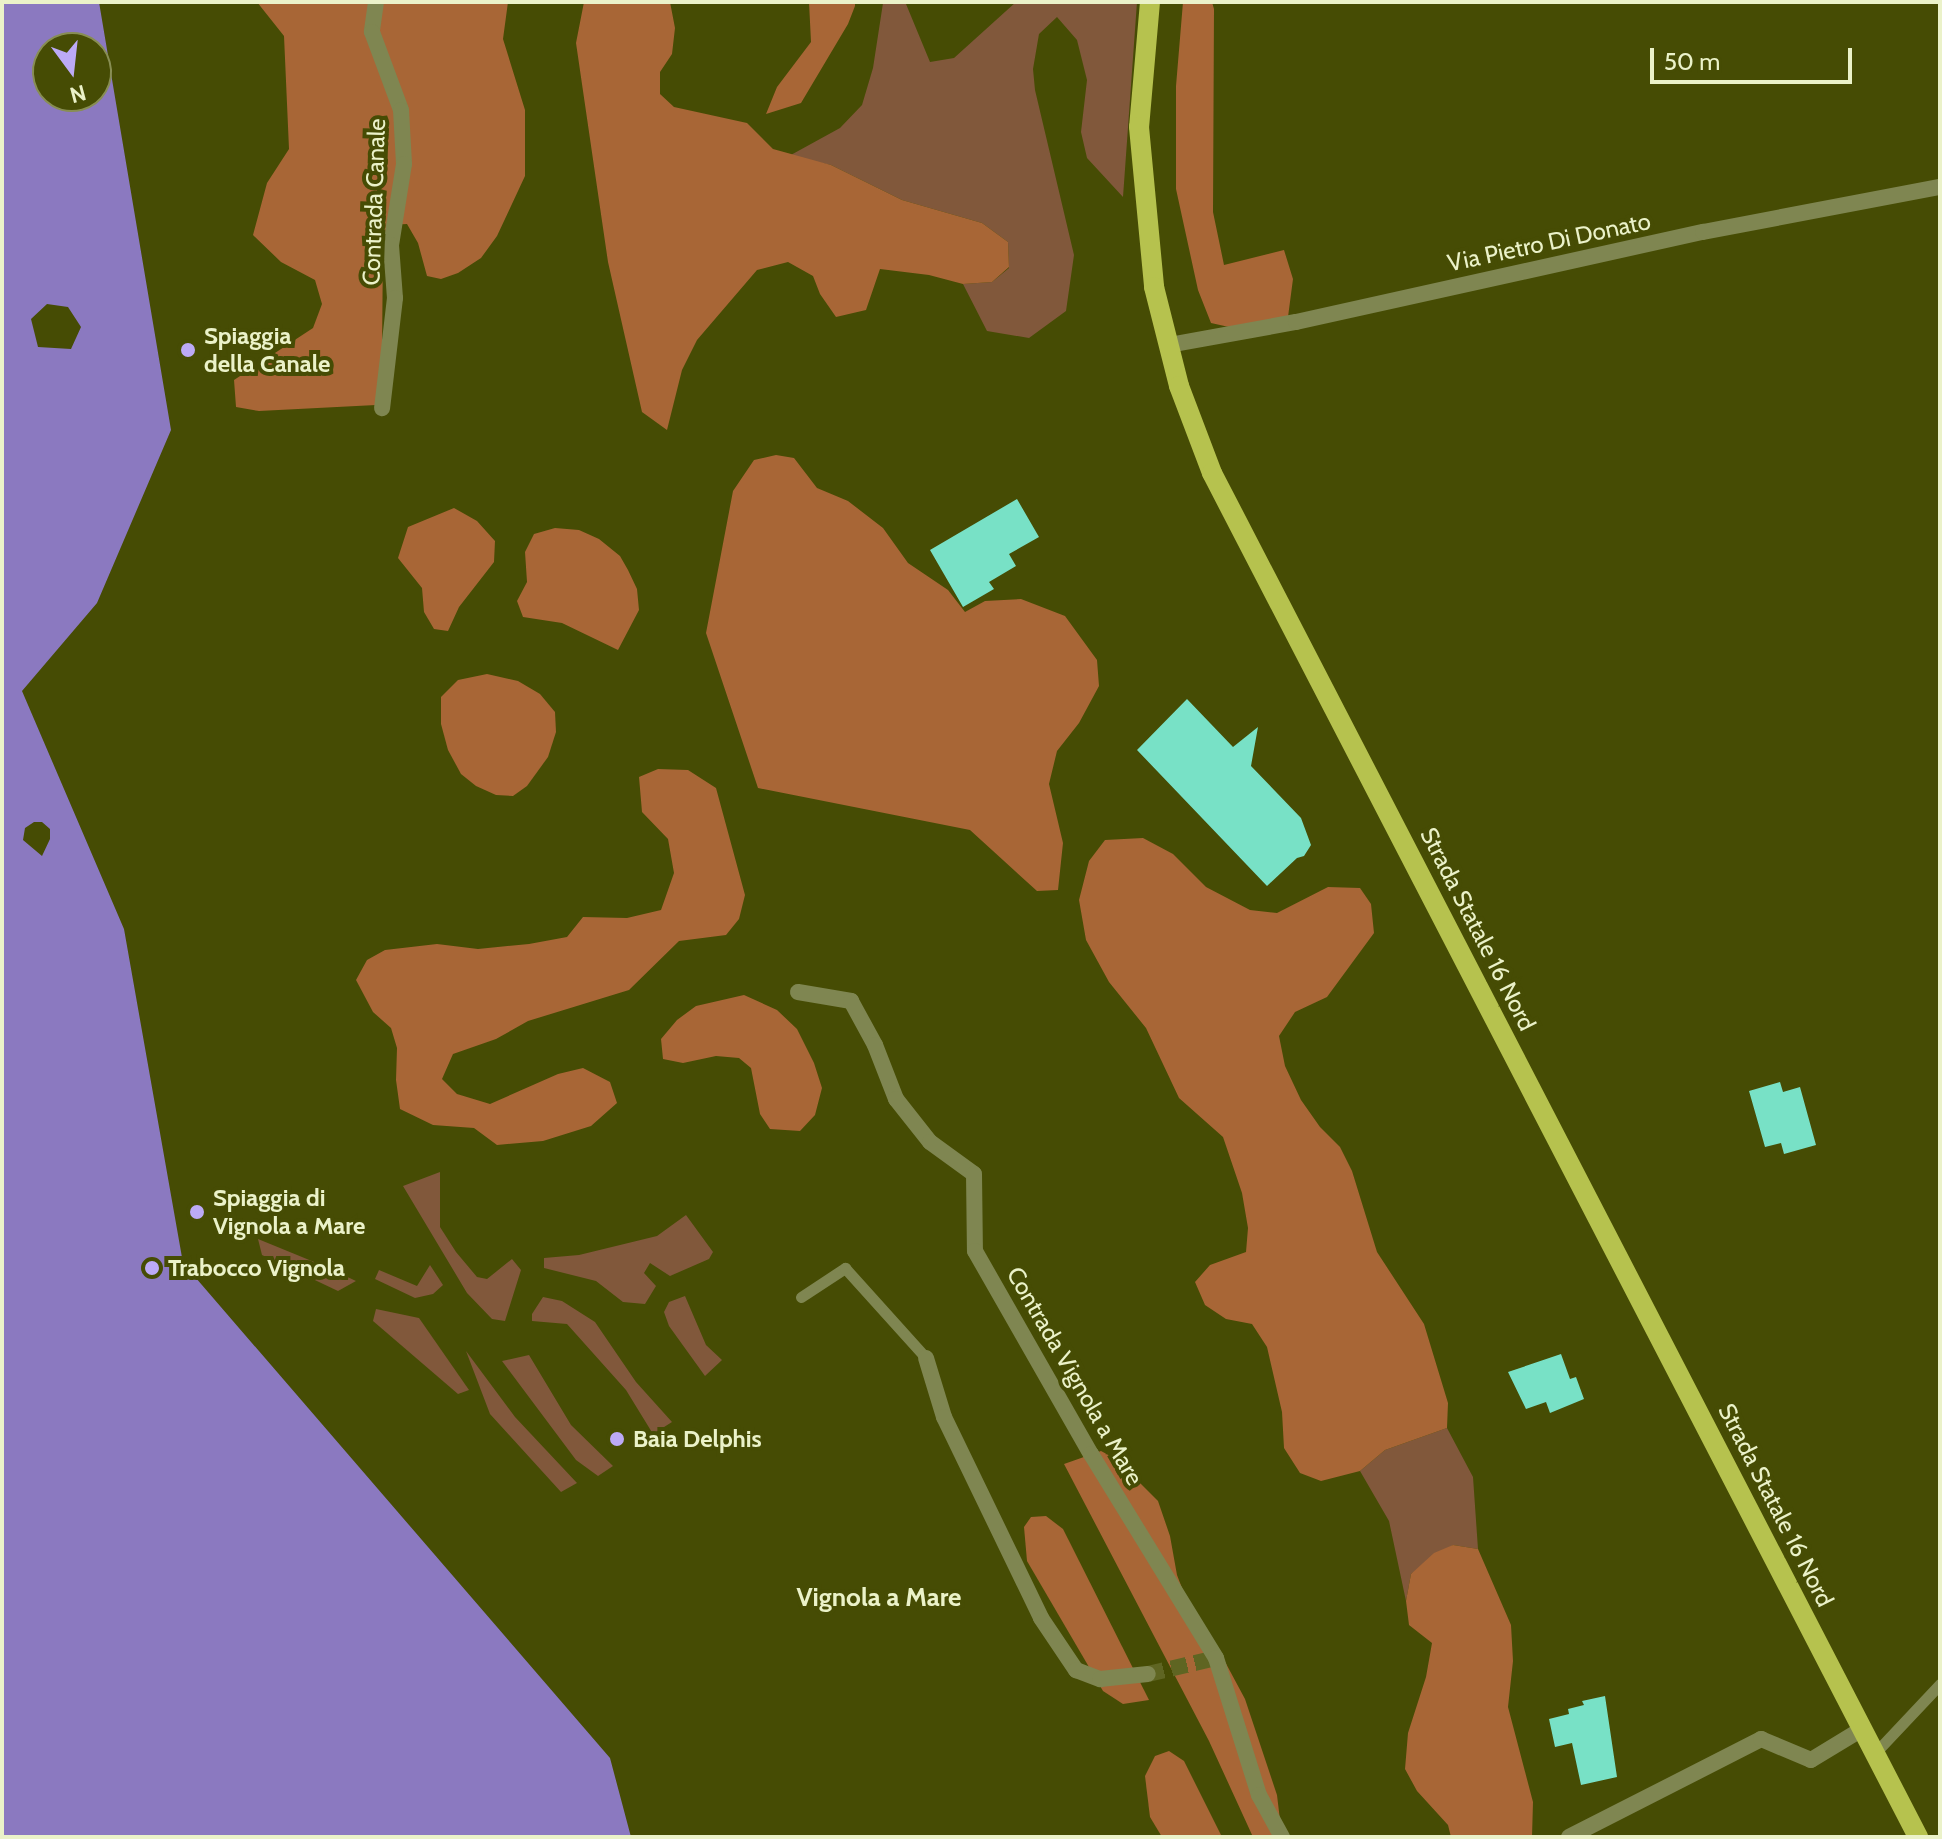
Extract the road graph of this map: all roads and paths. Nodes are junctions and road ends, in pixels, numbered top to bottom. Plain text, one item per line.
1 (376, 2) edge
2 (1150, 2) edge
3 (1940, 187) edge
4 (1169, 345) junction
5 (382, 408) dead end
6 (798, 992) dead end
7 (801, 1297) dead end
8 (926, 1358) joint
9 (1148, 1674) tunnel mouth
10 (1940, 1684) edge
11 (1862, 1729) junction
12 (1875, 1753) junction
13 (1282, 1837) edge
14 (1569, 1837) edge
15 (1918, 1837) edge

1 - 5 street, Contrada Canale
2 - 4 main road, Strada Statale 16 Nord
3 - 4 street, Via Pietro Di Donato
4 - 11 main road, Strada Statale 16 Nord
6 - 13 street, Contrada Vignola a Mare
7 - 8 lane
8 - 9 street
10 - 12 lane
11 - 12 main road, Strada Statale 16 Nord
11 - 14 street
12 - 15 main road, Strada Statale 16 Nord

